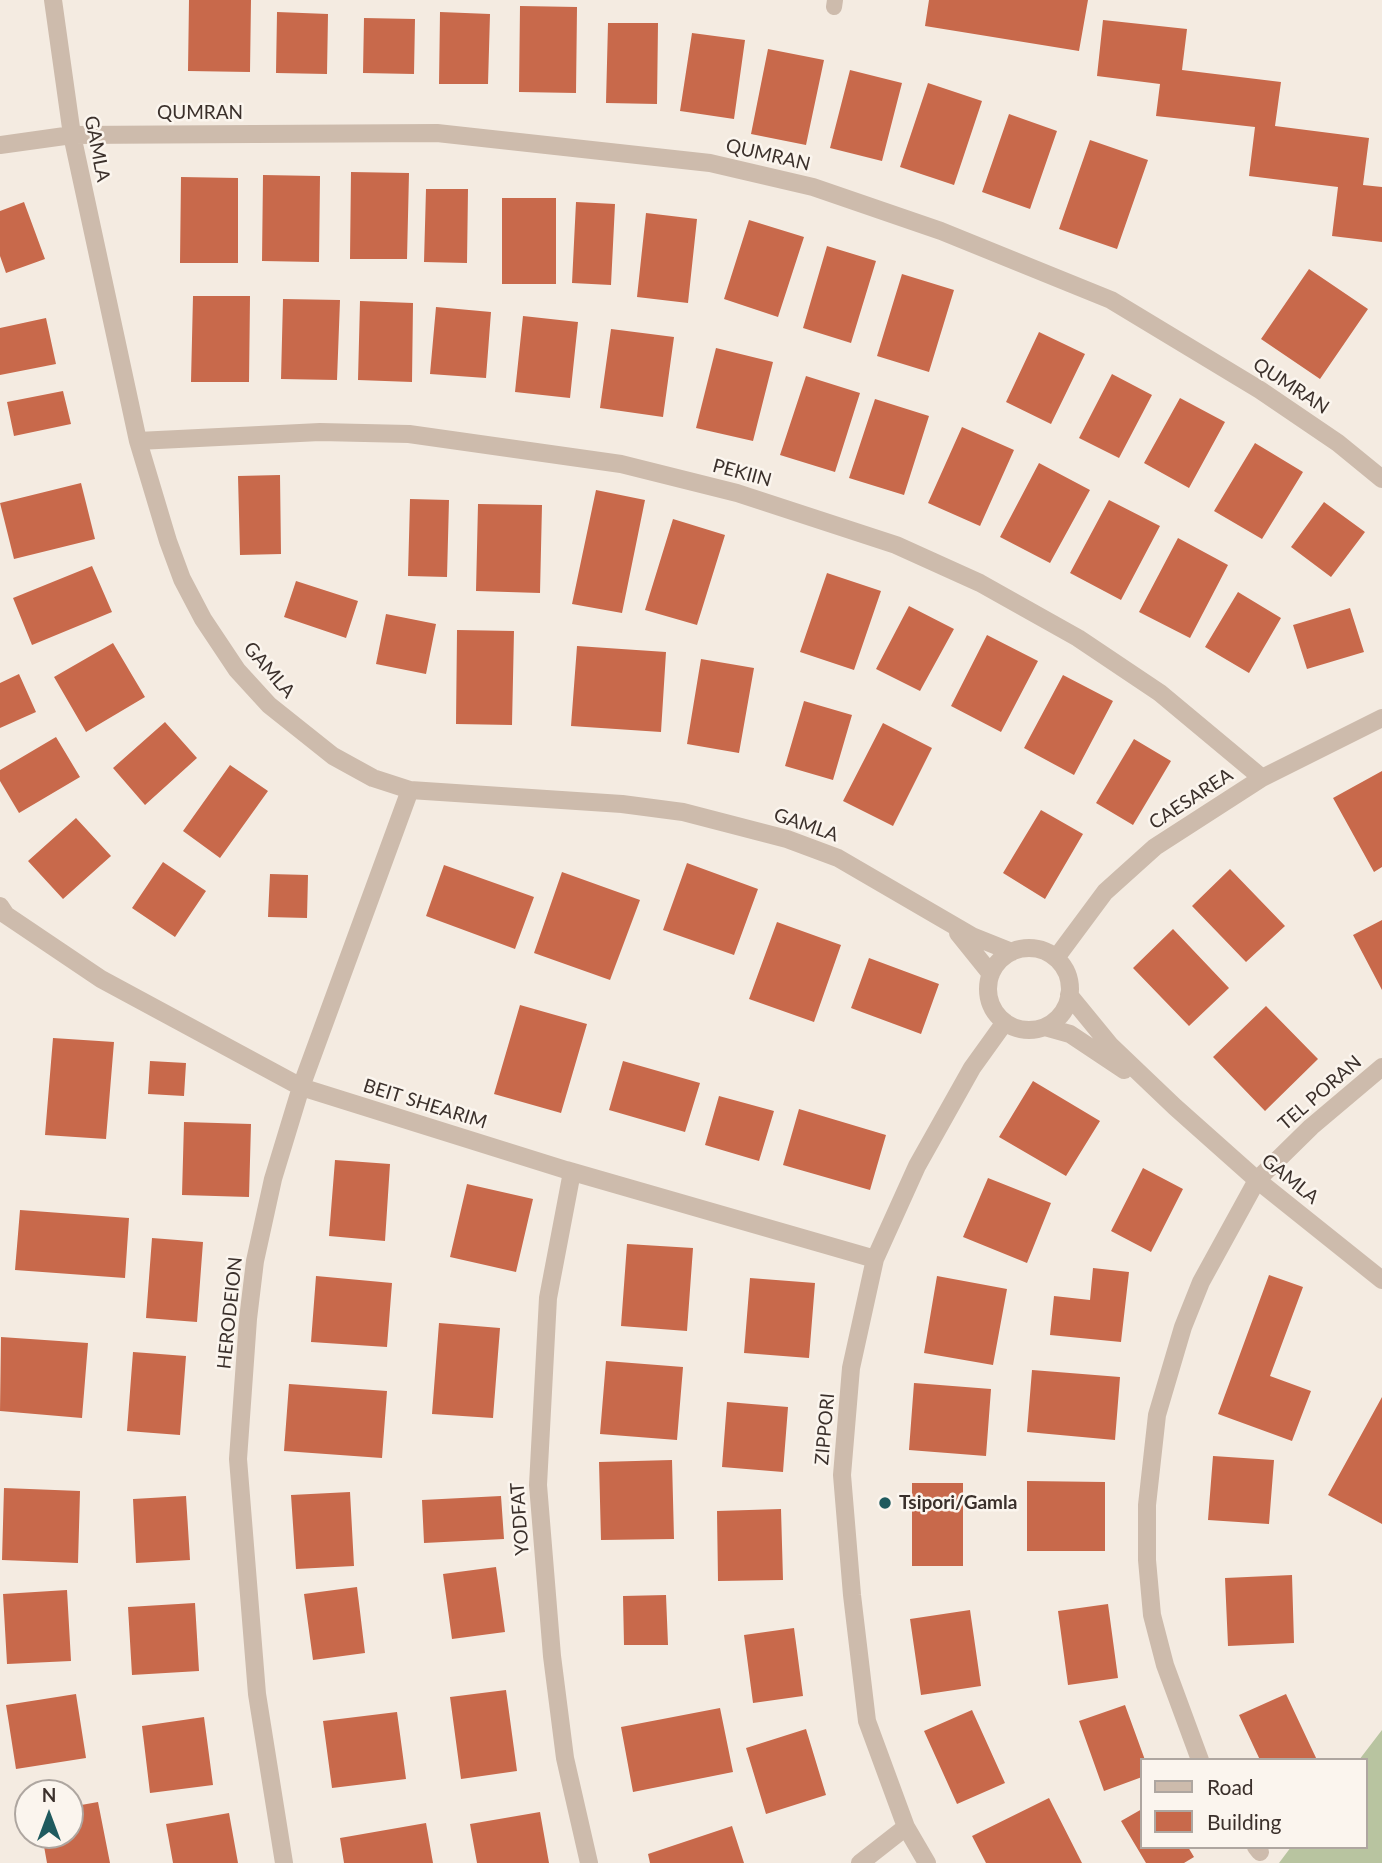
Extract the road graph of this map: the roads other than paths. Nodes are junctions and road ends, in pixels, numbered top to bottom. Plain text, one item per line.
1 (53, 0) edge
2 (72, 135) junction
3 (0, 145) edge
4 (138, 441) junction
5 (1382, 479) edge
6 (1382, 718) edge
7 (1262, 778) junction
8 (410, 790) junction
9 (919, 903) junction
10 (2, 915) edge
11 (1012, 952) junction
12 (1056, 958) junction
13 (991, 974) junction
14 (1069, 995) junction
15 (1005, 1022) junction
16 (1045, 1027) junction
17 (1382, 1067) edge
18 (301, 1087) junction
19 (1175, 1107) junction
20 (572, 1172) junction
21 (1257, 1180) junction
22 (875, 1259) junction
23 (1382, 1280) edge
24 (1199, 1758) edge
25 (906, 1828) junction
26 (284, 1863) edge
27 (589, 1863) edge
28 (860, 1863) edge
29 (927, 1863) edge

1 - 2 street, GAMLA
2 - 3 street
2 - 4 street, GAMLA
2 - 5 street, QUMRAN
4 - 7 street, PEKIIN
4 - 8 street, GAMLA
6 - 7 street, CAESAREA
7 - 12 street, CAESAREA
8 - 9 street, GAMLA
8 - 18 street, HERODEION
9 - 11 street, GAMLA
9 - 13 street, GAMLA
10 - 18 street, BEIT SHEARIM
11 - 12 street
11 - 13 street
12 - 14 street
13 - 15 street
14 - 16 street
14 - 19 street, GAMLA
15 - 16 street
15 - 22 street, ZIPPORI
16 - 19 street, GAMLA
17 - 21 street, TEL PORAN
18 - 20 street, BEIT SHEARIM
18 - 26 street, HERODEION
19 - 21 street, GAMLA
20 - 22 street, BEIT SHEARIM
20 - 27 street, YODFAT
21 - 23 street, GAMLA
21 - 24 street, TEL PORAN
22 - 25 street, ZIPPORI
25 - 28 street
25 - 29 street, ZIPPORI

